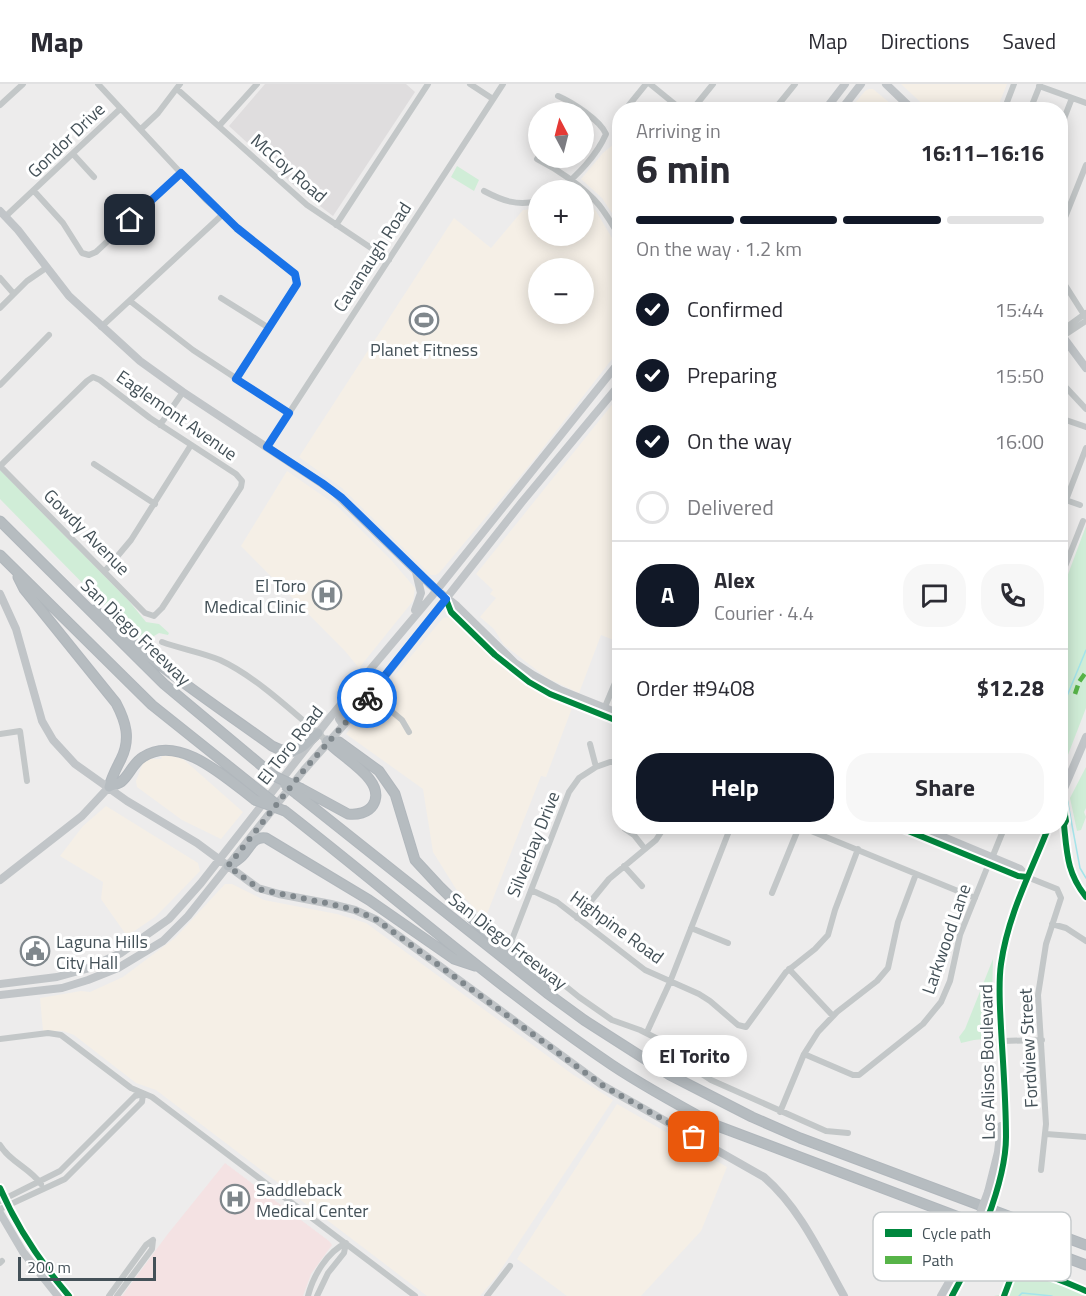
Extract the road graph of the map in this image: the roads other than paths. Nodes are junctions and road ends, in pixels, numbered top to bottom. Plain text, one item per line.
1 (23, 84) edge
2 (98, 84) edge
3 (257, 84) edge
4 (428, 84) edge
5 (470, 84) edge
6 (503, 84) edge
7 (646, 84) edge
8 (650, 84) edge
9 (713, 84) edge
10 (795, 84) edge
11 (845, 84) edge
12 (861, 84) edge
13 (886, 84) edge
14 (1014, 84) edge
15 (1040, 85) edge
16 (179, 86) edge
17 (558, 96) dead end
18 (1072, 98) junction
19 (494, 99) junction
20 (631, 102) edge
21 (672, 102) edge
22 (698, 102) edge
23 (780, 102) edge
24 (831, 102) edge
25 (847, 102) edge
26 (905, 102) edge
27 (1007, 102) edge
28 (1033, 102) edge
29 (1086, 103) edge
30 (0, 105) edge
31 (1068, 108) edge
32 (120, 109) junction
33 (219, 126) junction
34 (141, 129) junction
35 (73, 154) junction
36 (1086, 165) edge
37 (554, 168) edge
38 (181, 173) junction
39 (94, 177) dead end
40 (570, 180) edge
41 (572, 180) edge
42 (484, 190) dead end
43 (34, 191) junction
44 (594, 200) edge
45 (528, 203) edge
46 (1068, 210) edge
47 (3, 214) edge
48 (222, 215) junction
49 (336, 225) junction
50 (612, 225) edge
51 (389, 260) junction
52 (46, 268) junction
53 (0, 278) edge
54 (1068, 290) edge
55 (14, 294) junction
56 (221, 298) dead end
57 (130, 301) junction
58 (0, 308) edge
59 (1085, 317) edge
60 (101, 327) junction
61 (269, 328) junction
62 (1068, 330) edge
63 (49, 335) dead end
64 (1068, 344) edge
65 (1086, 368) edge
66 (612, 371) edge
67 (236, 379) junction
68 (0, 385) edge
69 (1068, 390) edge
70 (183, 392) junction
71 (612, 394) edge
72 (1086, 409) edge
73 (289, 413) junction
74 (1068, 421) edge
75 (160, 425) junction
76 (1086, 428) edge
77 (191, 445) junction
78 (267, 447) junction
79 (1086, 448) edge
80 (545, 454) junction
81 (555, 462) junction
82 (94, 464) dead end
83 (0, 466) edge
84 (1068, 488) edge
85 (1068, 501) edge
86 (154, 504) junction
87 (1080, 505) dead end
88 (0, 521) edge
89 (1083, 521) dead end
90 (0, 555) edge
91 (1068, 559) edge
92 (12, 567) junction
93 (105, 572) junction
94 (416, 572) junction
95 (436, 590) junction
96 (0, 594) edge
97 (446, 599) junction
98 (82, 602) junction
99 (154, 616) joint
100 (410, 620) junction
101 (162, 642) dead end
102 (356, 686) junction
103 (612, 690) edge
104 (371, 694) junction
105 (603, 712) junction
106 (612, 713) edge
107 (612, 717) edge
108 (343, 725) junction
109 (408, 732) dead end
110 (318, 733) junction
111 (0, 734) edge
112 (1086, 737) edge
113 (327, 741) junction
114 (590, 744) dead end
115 (612, 762) edge
116 (596, 767) junction
117 (1068, 780) edge
118 (27, 781) dead end
119 (110, 786) junction
120 (300, 792) junction
121 (258, 796) junction
122 (632, 834) edge
123 (660, 834) edge
124 (728, 834) edge
125 (796, 834) edge
126 (818, 834) edge
127 (917, 834) edge
128 (934, 834) edge
129 (1002, 834) edge
130 (1046, 834) edge
131 (645, 849) junction
132 (858, 849) junction
133 (219, 859) junction
134 (990, 861) junction
135 (228, 866) junction
136 (624, 866) junction
137 (916, 874) junction
138 (1027, 877) junction
139 (0, 880) edge
140 (642, 886) dead end
141 (531, 890) junction
142 (772, 893) dead end
143 (975, 898) junction
144 (578, 918) junction
145 (1052, 924) junction
146 (691, 928) junction
147 (1086, 941) edge
148 (728, 943) dead end
149 (480, 968) junction
150 (789, 969) junction
151 (670, 982) junction
152 (0, 984) edge
153 (547, 993) junction
154 (0, 995) edge
155 (833, 1016) junction
156 (647, 1032) junction
157 (0, 1040) edge
158 (1042, 1040) junction
159 (1002, 1041) junction
160 (804, 1054) junction
161 (143, 1094) junction
162 (780, 1112) junction
163 (848, 1132) dead end
164 (1046, 1134) junction
165 (1086, 1137) edge
166 (0, 1145) edge
167 (1041, 1170) dead end
168 (40, 1182) junction
169 (0, 1188) edge
170 (44, 1190) junction
171 (2, 1205) edge
172 (946, 1212) edge
173 (985, 1212) edge
174 (999, 1212) edge
175 (1071, 1239) edge
176 (346, 1243) junction
177 (1086, 1245) edge
178 (1071, 1259) edge
179 (1086, 1265) edge
180 (510, 1266) dead end
181 (951, 1281) edge
182 (958, 1281) edge
183 (58, 1296) edge
184 (69, 1296) edge
185 (109, 1296) edge
186 (117, 1296) edge
187 (308, 1296) edge
188 (317, 1296) edge
189 (415, 1296) edge
190 (487, 1296) edge
191 (844, 1296) edge
192 (941, 1296) edge
193 (952, 1296) edge

1 - 30 street
2 - 32 street
3 - 33 street
4 - 49 street
5 - 19 street
6 - 19 street, Cavanaugh Road
7 - 20 street
8 - 21 street
9 - 22 street
10 - 23 street
11 - 24 main road
12 - 25 main road
13 - 26 main road
14 - 27 street
15 - 18 street
15 - 28 street
16 - 33 street, McCoy Road
16 - 34 street
17 - 41 street
18 - 29 street
18 - 31 street
19 - 51 street, Cavanaugh Road
32 - 34 street
32 - 35 street, Gondor Drive
33 - 49 street, McCoy Road
34 - 38 street
35 - 39 street
35 - 43 street, Gondor Drive
36 - 46 street
37 - 40 street
38 - 43 street
38 - 48 street
42 - 45 street
43 - 47 street, Gondor Drive
44 - 50 street
47 - 52 main road
48 - 57 street
48 - 61 street
49 - 51 street, McCoy Road
51 - 73 street, Cavanaugh Road
52 - 55 street
52 - 60 main road
53 - 55 street
54 - 59 street
55 - 58 street
56 - 61 street
57 - 60 street
57 - 67 street
59 - 62 street
60 - 70 main road
61 - 67 street
63 - 68 street
64 - 65 main road
66 - 80 main road, El Toro Road
67 - 73 street
69 - 72 street
70 - 75 street
70 - 78 main road
71 - 81 main road, El Toro Road
73 - 78 street, Cavanaugh Road
74 - 76 street
75 - 77 street, Eaglemont Avenue
75 - 83 street, Eaglemont Avenue
77 - 86 street
77 - 99 street, Eaglemont Avenue
78 - 94 main road
79 - 84 street
80 - 81 main road
80 - 95 main road, El Toro Road
81 - 97 main road, El Toro Road
82 - 86 street
83 - 93 street, Gowdy Avenue
85 - 87 street
86 - 93 street
88 - 98 highway, San Diego Freeway
89 - 91 street
90 - 92 highway
92 - 119 highway
92 - 121 highway
93 - 99 street, Gowdy Avenue
94 - 95 main road
94 - 100 main road
95 - 97 main road
95 - 100 main road, El Toro Road
96 - 119 main road
97 - 104 main road, El Toro Road
97 - 105 main road
98 - 110 highway
98 - 120 highway, San Diego Freeway, bridge
100 - 102 main road, El Toro Road
101 - 110 street
102 - 108 main road
102 - 110 main road, El Toro Road
103 - 105 street
104 - 108 main road, El Toro Road
104 - 109 street
105 - 106 main road
105 - 107 main road
108 - 113 main road, El Toro Road
110 - 113 street
110 - 133 main road, El Toro Road
111 - 118 street
112 - 117 main road
113 - 120 highway
113 - 135 main road, El Toro Road
113 - 153 highway
114 - 116 street
115 - 116 street
116 - 141 street, Silverbay Drive
119 - 121 highway
119 - 133 main road
119 - 139 main road
120 - 153 highway, San Diego Freeway
121 - 149 highway, San Diego Freeway, bridge
122 - 131 street
123 - 131 street
124 - 146 street
125 - 142 street
126 - 132 street
127 - 134 main road
128 - 134 main road
129 - 134 street, Larkwood Lane
130 - 138 main road, Los Alisos Boulevard
131 - 136 street
132 - 137 street
132 - 150 street
133 - 135 main road
133 - 152 main road, El Toro Road
134 - 138 main road
134 - 143 street, Larkwood Lane
135 - 149 highway
135 - 154 main road, El Toro Road
135 - 191 main road
136 - 140 street
136 - 144 street
137 - 143 street
137 - 155 street
138 - 145 street, Fordview Street
138 - 159 main road, Los Alisos Boulevard
141 - 144 street, Highpine Road
141 - 156 street, Silverbay Drive
143 - 160 street, Larkwood Lane
144 - 151 street, Highpine Road
145 - 147 street
145 - 158 street, Fordview Street
146 - 148 street
146 - 151 street
149 - 172 highway, San Diego Freeway
150 - 151 street, Highpine Road
150 - 155 street
151 - 156 street
153 - 174 highway, San Diego Freeway
155 - 160 street
156 - 162 street
157 - 161 street
158 - 159 street
158 - 164 street, Fordview Street
159 - 173 main road, Los Alisos Boulevard, bridge
160 - 162 street
161 - 168 street
161 - 170 street
161 - 176 street
162 - 163 street
164 - 165 street
164 - 167 street, Fordview Street
166 - 168 street
168 - 170 street
168 - 171 street
169 - 171 main road
170 - 171 street
171 - 183 main road
171 - 184 main road
175 - 177 highway, San Diego Freeway
176 - 187 street
176 - 188 street
176 - 189 street
178 - 179 highway, San Diego Freeway
180 - 190 street
181 - 192 main road, Los Alisos Boulevard
182 - 193 main road, Los Alisos Boulevard
185 - 186 street

